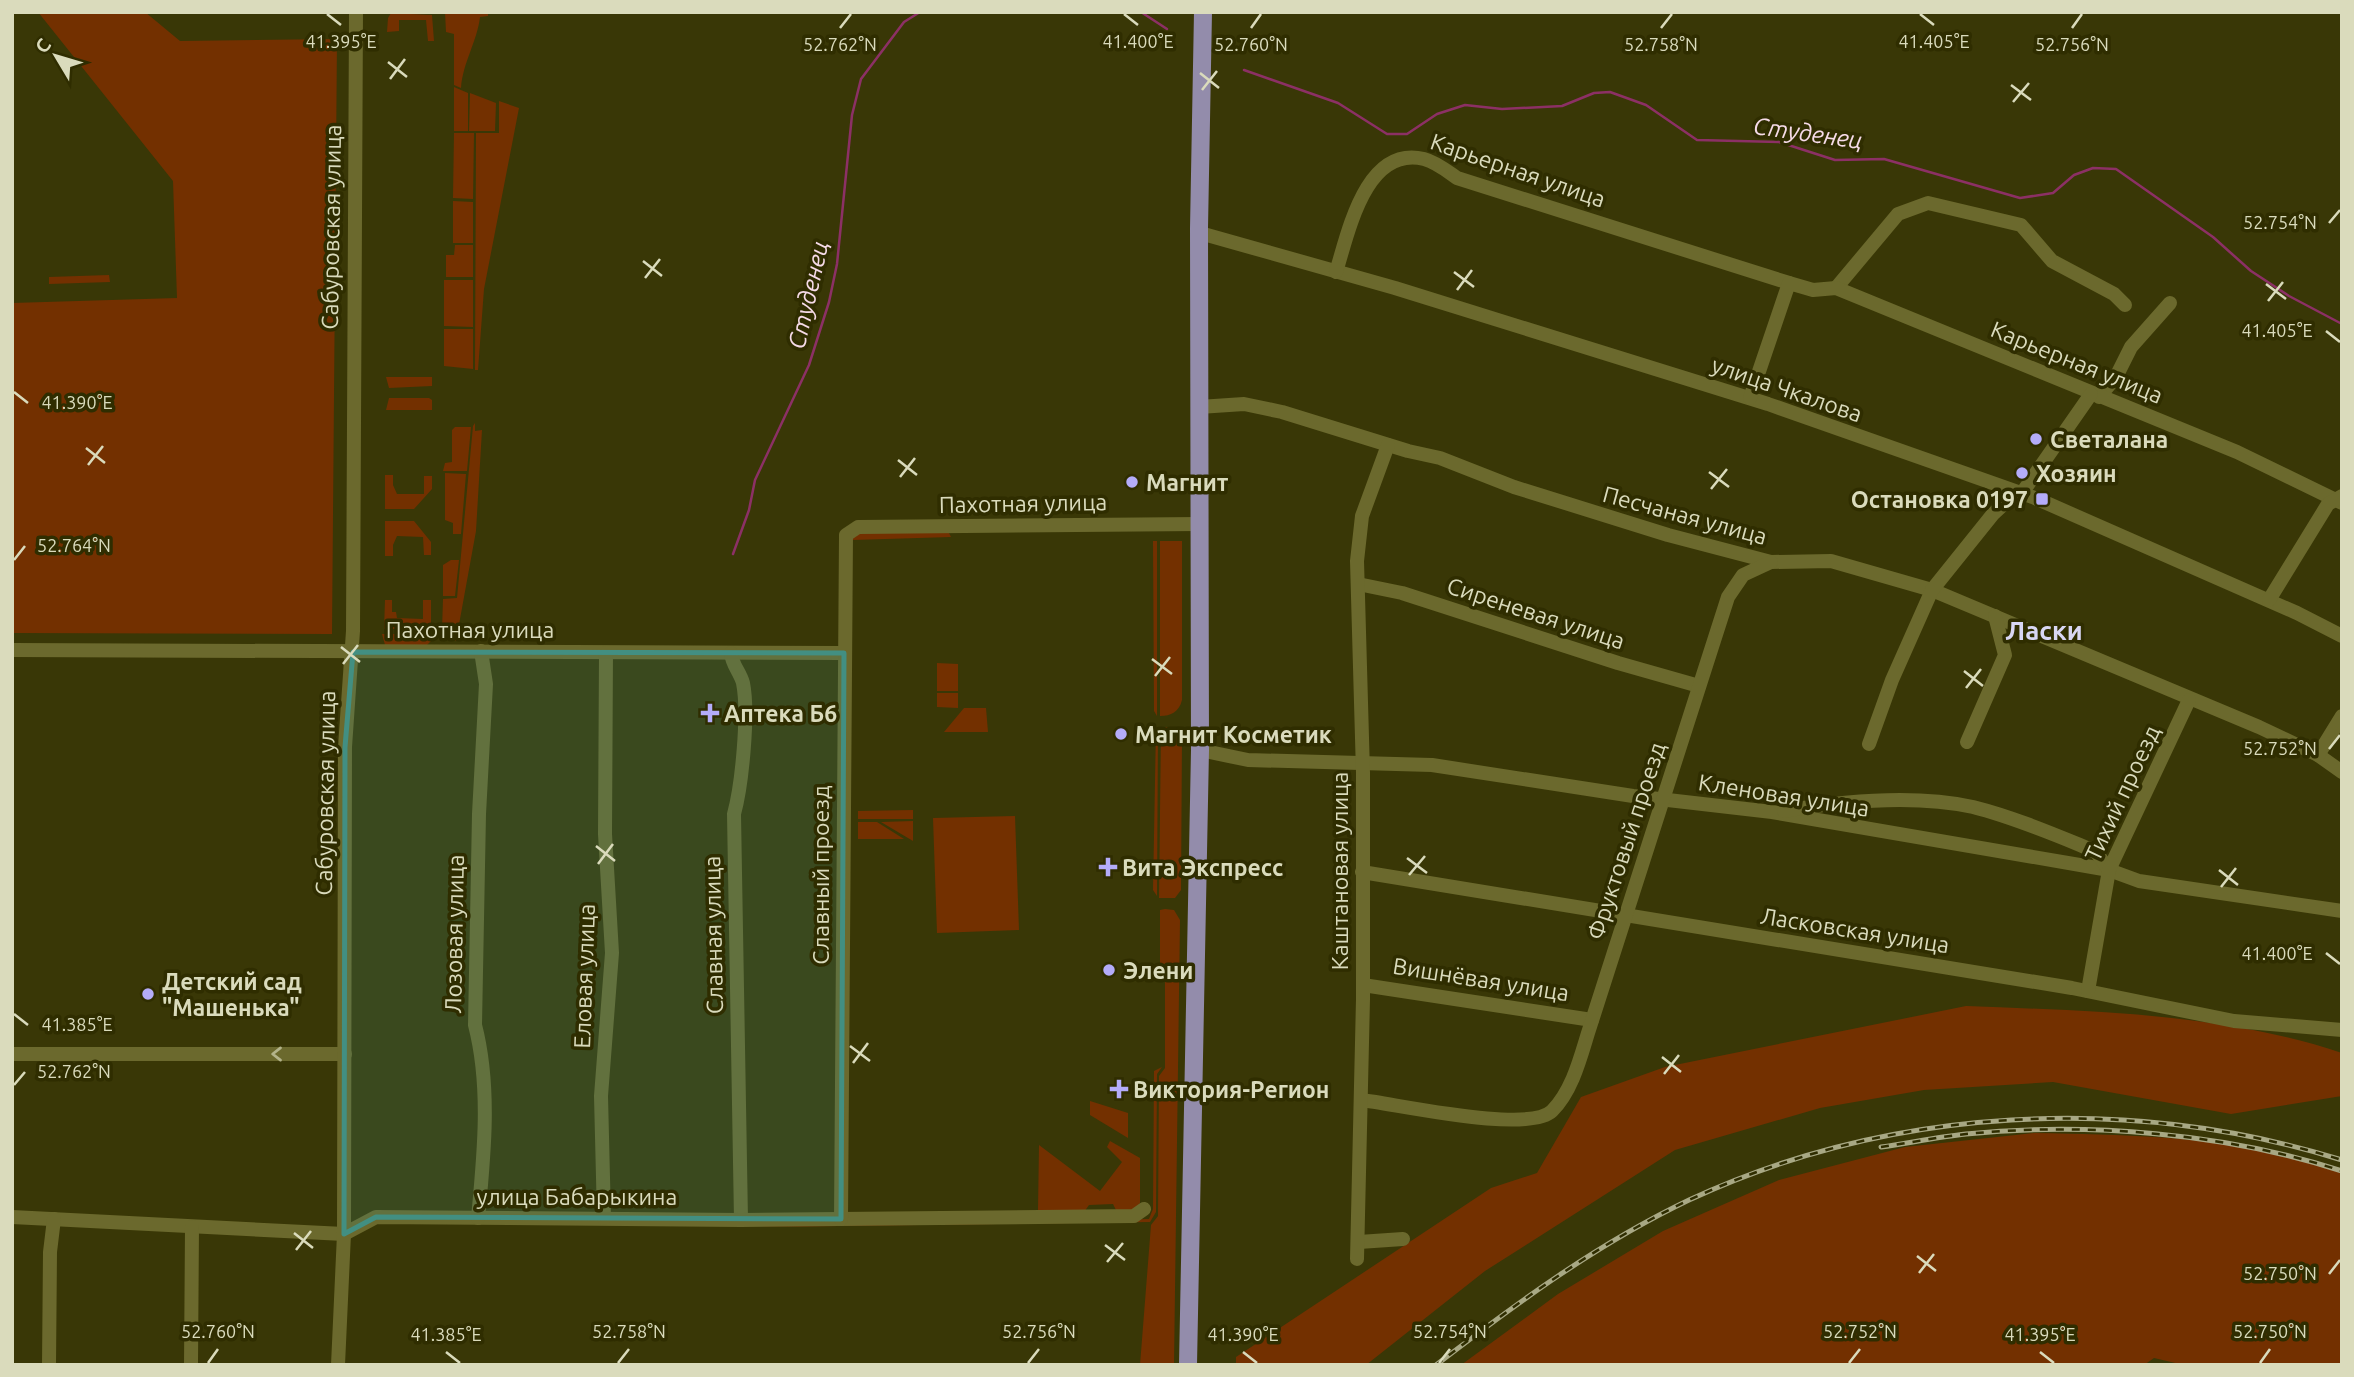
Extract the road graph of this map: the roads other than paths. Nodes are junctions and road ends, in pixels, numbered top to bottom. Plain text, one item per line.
1 (356, 12) edge
2 (1203, 12) edge
3 (1199, 233) junction
4 (1336, 272) junction
5 (1789, 283) junction
6 (1836, 288) junction
7 (2171, 303) dead end
8 (2125, 304) dead end
9 (2095, 396) junction
10 (1750, 398) junction
11 (1199, 407) junction
12 (1388, 445) junction
13 (2022, 493) junction
14 (2340, 500) edge
15 (1200, 524) junction
16 (848, 531) joint
17 (1771, 562) junction
18 (1358, 584) junction
19 (1932, 590) junction
20 (2269, 600) junction
21 (1995, 616) junction
22 (2342, 636) edge
23 (12, 650) edge
24 (481, 651) junction
25 (353, 652) junction
26 (606, 653) junction
27 (731, 653) junction
28 (844, 653) junction
29 (1699, 686) junction
30 (2189, 700) junction
31 (2342, 716) edge
32 (1967, 743) dead end
33 (1869, 744) dead end
34 (1208, 751) junction
35 (2318, 755) junction
36 (1362, 761) junction
37 (2342, 772) edge
38 (1662, 798) junction
39 (1772, 812) junction
40 (2109, 870) junction
41 (1362, 872) junction
42 (2342, 911) edge
43 (1626, 915) junction
44 (1363, 985) junction
45 (2088, 991) junction
46 (1592, 1020) junction
47 (2342, 1030) edge
48 (12, 1054) edge
49 (345, 1054) junction
50 (1362, 1100) junction
51 (1144, 1209) dead end
52 (12, 1217) edge
53 (604, 1217) junction
54 (478, 1218) junction
55 (54, 1219) junction
56 (841, 1219) junction
57 (741, 1220) junction
58 (192, 1227) junction
59 (344, 1234) junction
60 (1403, 1239) dead end
61 (1359, 1242) junction
62 (1357, 1259) dead end
63 (49, 1365) edge
64 (191, 1365) edge
65 (338, 1365) edge
66 (1188, 1365) edge

1 - 25 street, Сабуровская улица
2 - 3 main road
3 - 4 street, улица Чкалова
3 - 11 main road
4 - 5 street, Карьерная улица
4 - 10 street, улица Чкалова
5 - 6 street, Карьерная улица
5 - 10 street
6 - 8 street
6 - 9 street, Карьерная улица
7 - 9 street
9 - 13 street
9 - 14 street, Карьерная улица
10 - 13 street, улица Чкалова
11 - 12 street, Песчаная улица
11 - 15 main road
12 - 17 street, Песчаная улица
12 - 18 street, Каштановая улица
13 - 19 street
13 - 20 street, улица Чкалова
14 - 20 street
15 - 16 street, Пахотная улица
15 - 34 main road
16 - 28 street, Славный проезд
17 - 19 street, Песчаная улица
17 - 29 street, Фруктовый проезд
18 - 29 street, Сиреневая улица
18 - 36 street, Каштановая улица
19 - 21 street, Песчаная улица
19 - 33 street
20 - 22 street, улица Чкалова
21 - 30 street, Песчаная улица
21 - 32 street
23 - 25 street, Пахотная улица
24 - 25 street, Пахотная улица
24 - 26 street, Пахотная улица
24 - 54 street, Лозовая улица
25 - 49 street, Сабуровская улица
26 - 27 street, Пахотная улица
26 - 53 street, Еловая улица
27 - 28 street, Пахотная улица
27 - 57 street, Славная улица
28 - 56 street, Славный проезд
29 - 38 street, Фруктовый проезд
30 - 35 street, Песчаная улица
30 - 40 street, Тихий проезд
31 - 35 street
34 - 36 street, Кленовая улица
34 - 66 main road
35 - 37 street, Песчаная улица
36 - 38 street, Кленовая улица
36 - 41 street, Каштановая улица
38 - 39 street, Кленовая улица
38 - 43 street, Фруктовый проезд
39 - 40 street, Кленовая улица
39 - 40 street
40 - 42 street, Кленовая улица
40 - 45 street, Тихий проезд
41 - 43 street, Ласковская улица
41 - 44 street, Каштановая улица
43 - 45 street, Ласковская улица
43 - 46 street, Фруктовый проезд
44 - 46 street, Вишнёвая улица
44 - 50 street, Каштановая улица
45 - 47 street, Ласковская улица
46 - 50 street, Фруктовый проезд
49 -> 48 street
49 - 59 street, Сабуровская улица
50 - 61 street, Каштановая улица
51 - 56 street, улица Бабарыкина
52 - 55 street
53 - 54 street, улица Бабарыкина
53 - 57 street, улица Бабарыкина
54 - 59 street, улица Бабарыкина
55 - 58 street
55 - 63 street
56 - 57 street, улица Бабарыкина
58 - 59 street
58 - 64 street
59 - 65 street, Сабуровская улица
60 - 61 street
61 - 62 street, Каштановая улица

